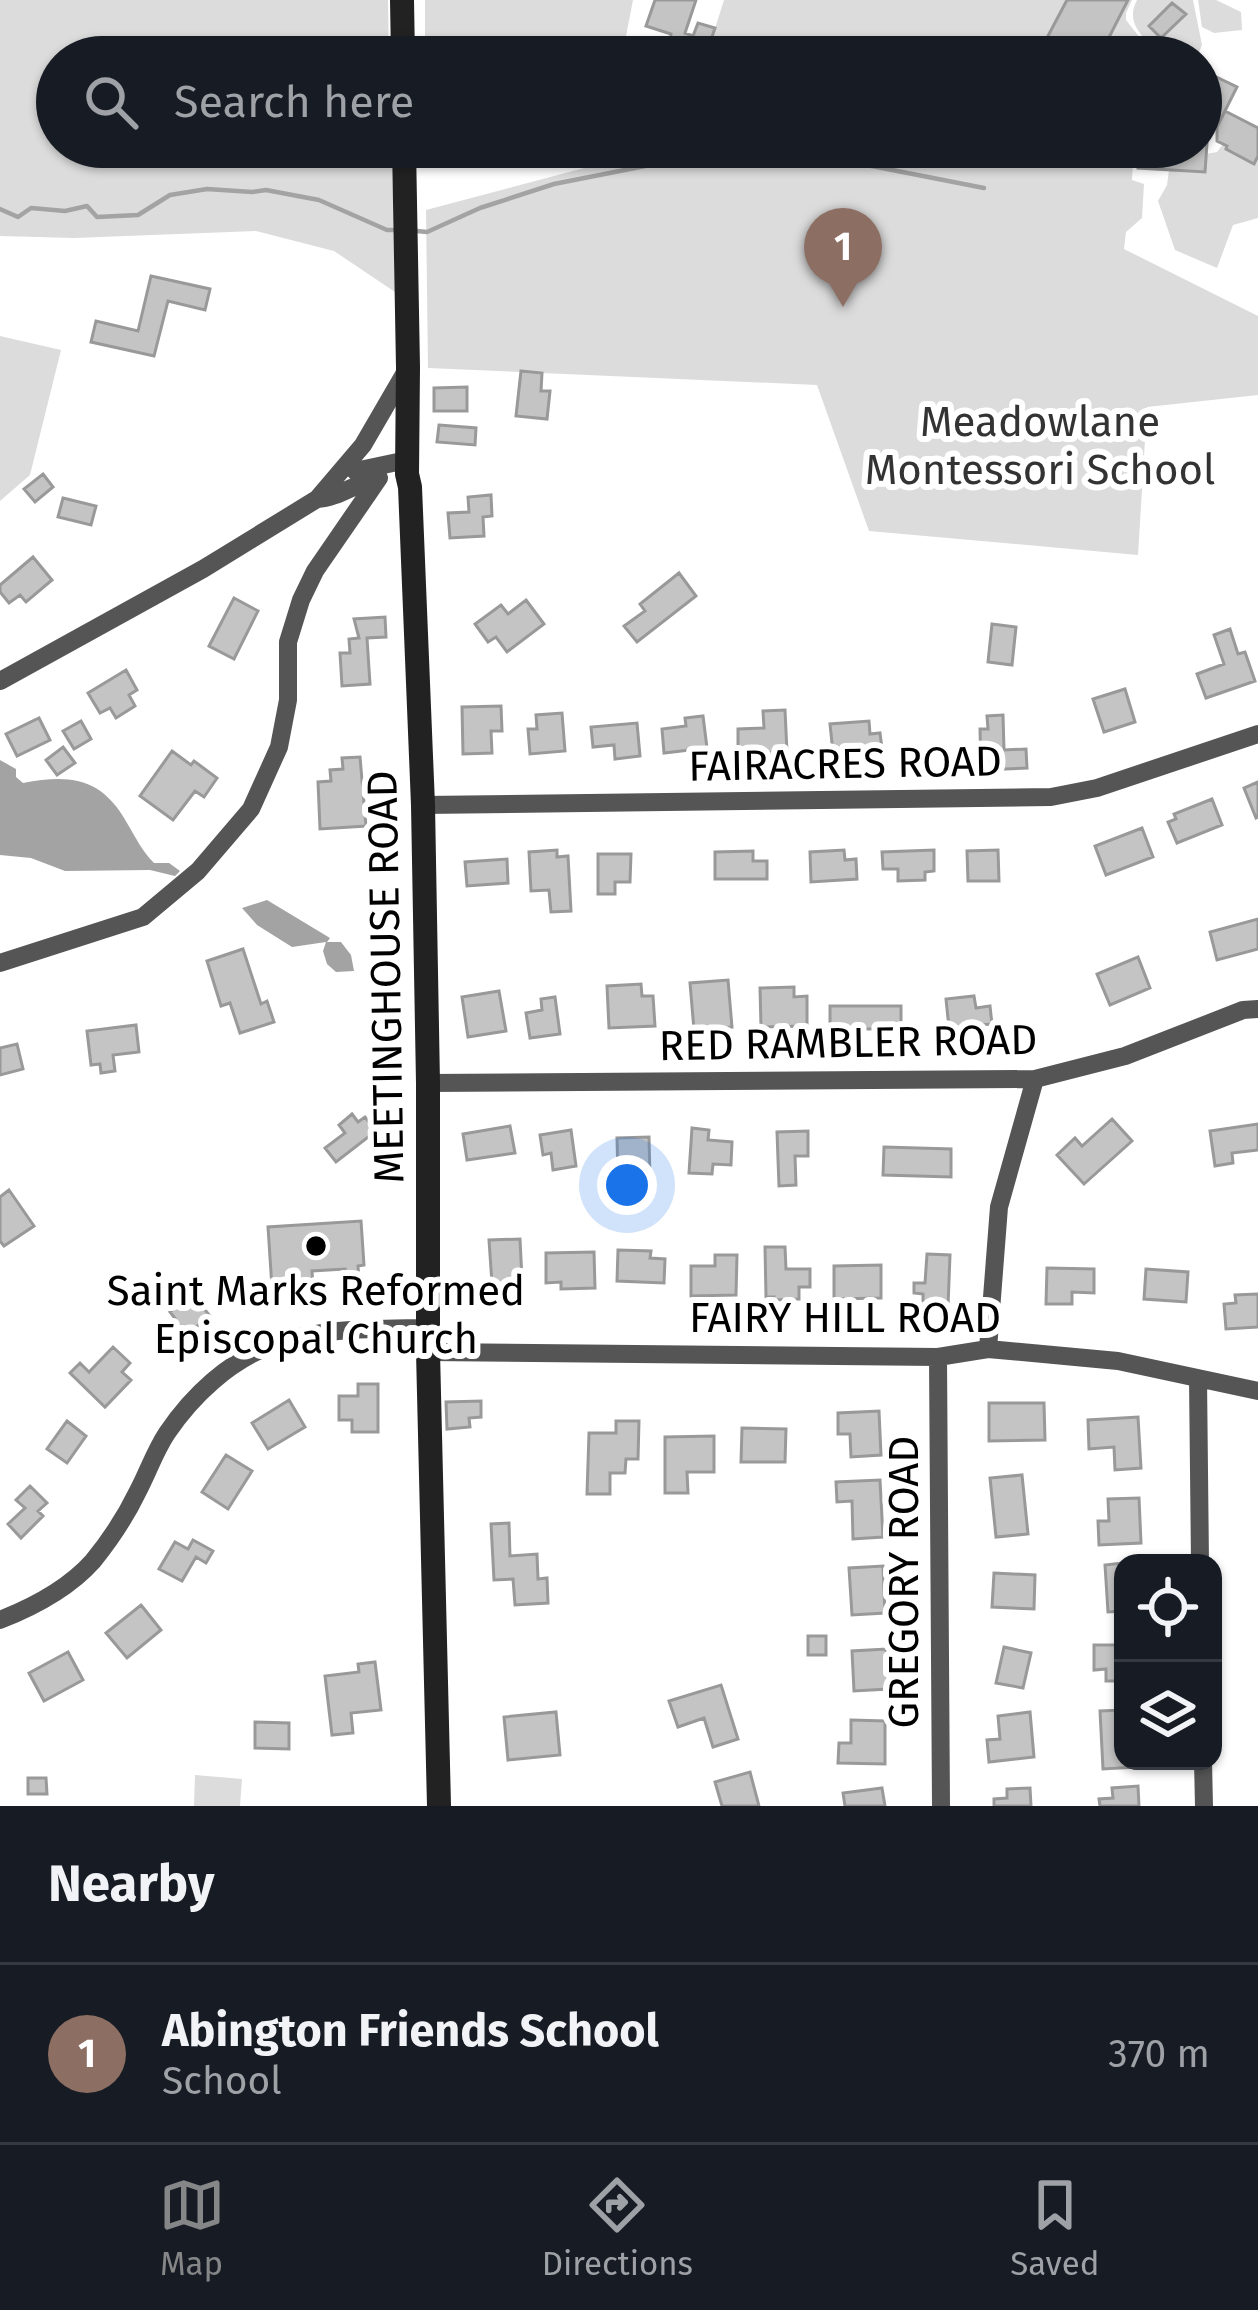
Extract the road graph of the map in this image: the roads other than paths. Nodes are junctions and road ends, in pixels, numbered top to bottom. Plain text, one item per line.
1 (402, 0) edge
2 (403, 36) edge
3 (404, 168) edge
4 (408, 367) junction
5 (407, 467) junction
6 (379, 478) junction
7 (334, 481) junction
8 (317, 499) junction
9 (0, 681) edge
10 (1258, 734) edge
11 (423, 805) junction
12 (0, 963) edge
13 (1258, 1009) edge
14 (1035, 1079) junction
15 (428, 1083) junction
16 (428, 1340) junction
17 (988, 1349) junction
18 (938, 1357) junction
19 (1198, 1378) junction
20 (1258, 1391) edge
21 (1200, 1554) edge
22 (0, 1620) edge
23 (1203, 1770) edge
24 (439, 1806) edge
25 (940, 1806) edge
26 (1204, 1806) edge

1 - 2 street
3 - 4 street, MEETINGHOUSE ROAD
4 - 5 street, MEETINGHOUSE ROAD
4 - 7 street
5 - 6 street
5 - 7 street
5 - 11 street, MEETINGHOUSE ROAD
6 - 8 street
6 - 12 street
7 - 8 street
8 - 9 street
10 - 11 street, FAIRACRES ROAD
11 - 15 street, MEETINGHOUSE ROAD
13 - 14 street, RED RAMBLER ROAD
14 - 15 street, RED RAMBLER ROAD
14 - 17 street
15 - 16 street, MEETINGHOUSE ROAD
16 - 18 street, FAIRY HILL ROAD
16 - 22 street, FAIRY HILL ROAD
16 - 24 street, MEETINGHOUSE ROAD
17 - 18 street, FAIRY HILL ROAD
17 - 19 street, FAIRY HILL ROAD
18 - 25 street, GREGORY ROAD
19 - 20 street, FAIRY HILL ROAD
19 - 21 street
23 - 26 street

